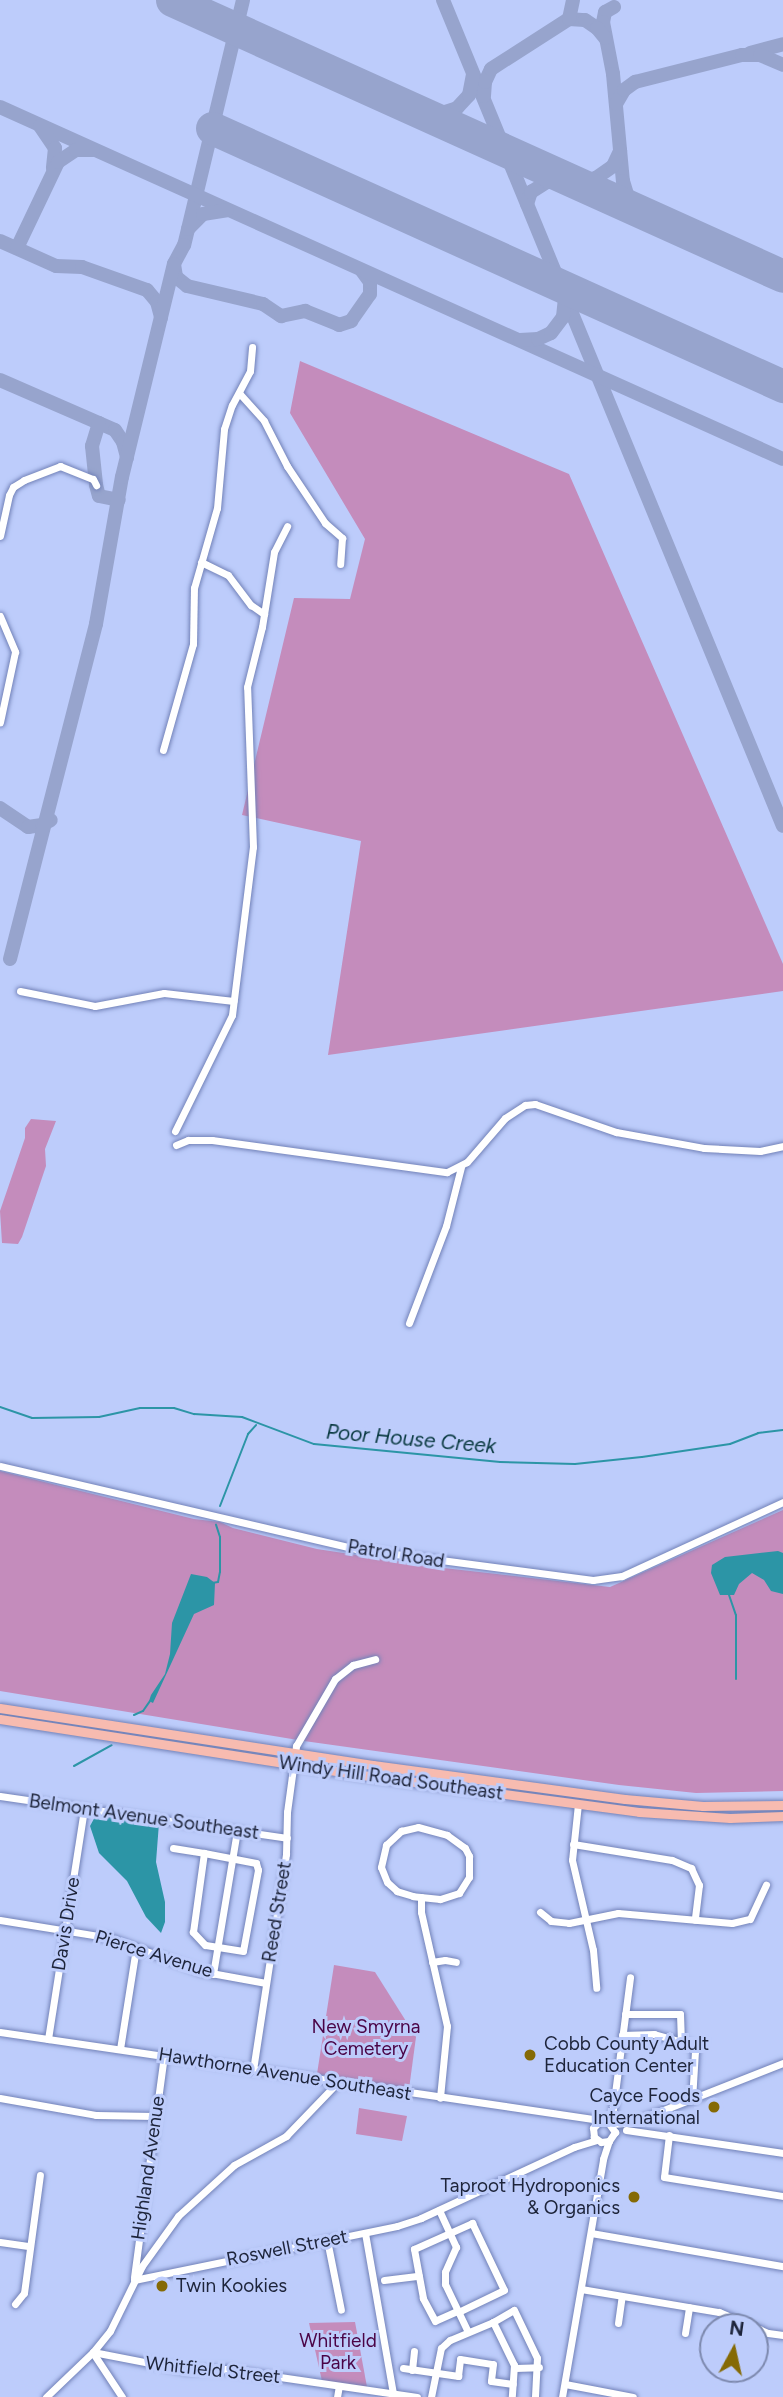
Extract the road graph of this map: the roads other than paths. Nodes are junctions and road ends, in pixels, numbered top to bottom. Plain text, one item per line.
1 (252, 347) dead end
2 (240, 394) junction
3 (96, 485) dead end
4 (287, 526) dead end
5 (0, 536) edge
6 (201, 562) junction
7 (340, 565) dead end
8 (264, 614) junction
9 (0, 616) edge
10 (0, 722) edge
11 (163, 750) dead end
12 (20, 991) dead end
13 (234, 1001) junction
14 (175, 1131) dead end
15 (176, 1145) dead end
16 (783, 1146) edge
17 (461, 1167) junction
18 (409, 1323) dead end
19 (0, 1466) edge
20 (783, 1502) edge
21 (375, 1660) dead end
22 (0, 1708) edge
23 (0, 1719) edge
24 (295, 1754) junction
25 (293, 1764) junction
26 (0, 1796) edge
27 (578, 1804) junction
28 (783, 1805) edge
29 (84, 1810) junction
30 (783, 1816) edge
31 (237, 1830) junction
32 (287, 1838) junction
33 (573, 1844) junction
34 (173, 1848) dead end
35 (204, 1853) junction
36 (232, 1858) junction
37 (766, 1885) dead end
38 (421, 1897) junction
39 (540, 1912) dead end
40 (0, 1920) edge
41 (695, 1920) junction
42 (586, 1921) junction
43 (64, 1930) junction
44 (136, 1948) junction
45 (217, 1948) junction
46 (432, 1962) junction
47 (456, 1962) dead end
48 (213, 1974) junction
49 (630, 1977) dead end
50 (266, 1983) junction
51 (596, 1988) dead end
52 (625, 2014) junction
53 (0, 2032) edge
54 (622, 2035) junction
55 (48, 2039) junction
56 (681, 2040) junction
57 (120, 2049) junction
58 (163, 2055) junction
59 (783, 2063) edge
60 (253, 2070) junction
61 (337, 2082) junction
62 (0, 2098) edge
63 (440, 2098) junction
64 (692, 2099) junction
65 (155, 2116) junction
66 (636, 2122) junction
67 (602, 2125) junction
68 (626, 2130) junction
69 (645, 2132) junction
70 (668, 2135) junction
71 (611, 2139) junction
72 (598, 2140) junction
73 (574, 2147) junction
74 (783, 2153) edge
75 (602, 2165) junction
76 (40, 2175) dead end
77 (783, 2196) edge
78 (439, 2210) junction
79 (365, 2233) junction
80 (452, 2233) junction
81 (591, 2233) junction
82 (327, 2240) junction
83 (0, 2242) edge
84 (30, 2246) junction
85 (783, 2266) edge
86 (419, 2276) junction
87 (134, 2280) junction
88 (384, 2280) dead end
89 (581, 2289) junction
90 (622, 2296) junction
91 (15, 2304) dead end
92 (689, 2307) junction
93 (341, 2310) dead end
94 (458, 2312) junction
95 (718, 2313) edge
96 (493, 2322) junction
97 (618, 2323) dead end
98 (468, 2332) junction
99 (685, 2333) dead end
100 (414, 2351) dead end
101 (93, 2352) junction
102 (538, 2367) junction
103 (515, 2368) junction
104 (435, 2373) junction
105 (513, 2384) junction
106 (565, 2384) junction
107 (339, 2386) junction
108 (393, 2393) junction
109 (46, 2397) edge
110 (122, 2397) edge
111 (337, 2397) edge
112 (417, 2397) edge
113 (431, 2397) edge
114 (512, 2397) edge
115 (535, 2397) edge
116 (562, 2397) edge
117 (633, 2397) edge

1 - 2 street
2 - 6 street
2 - 7 street
3 - 5 street
4 - 8 street
6 - 8 street
6 - 11 street
8 - 13 street
9 - 10 street
12 - 13 street
13 - 14 street
15 - 17 street
16 - 17 street
17 - 18 street
19 - 20 street, Patrol Road
21 - 24 street, Reed Street
22 - 24 main road, Windy Hill Road Southeast
23 - 25 main road, Windy Hill Road Southeast
24 - 25 street, Reed Street
24 - 28 main road, Windy Hill Road Southeast
25 - 27 main road, Windy Hill Road Southeast
25 - 32 street, Reed Street
26 - 29 street, Belmont Avenue Southeast
27 - 30 main road, Windy Hill Road Southeast
27 - 33 street
29 - 31 street, Belmont Avenue Southeast
29 - 43 street, Davis Drive
31 - 32 street, Belmont Avenue Southeast
31 - 36 street
32 - 50 street, Reed Street
33 - 41 street
33 - 42 street
34 - 35 street
35 - 36 street
35 - 45 street
36 - 45 street
36 - 45 street
37 - 41 street
38 - 38 street
38 - 46 street
39 - 42 street
40 - 43 street, Pierce Avenue
41 - 42 street
42 - 51 street
43 - 44 street, Pierce Avenue
43 - 55 street, Davis Drive
44 - 48 street, Pierce Avenue
44 - 57 street
45 - 48 street
46 - 47 street
46 - 63 street
48 - 50 street, Pierce Avenue
49 - 52 street
50 - 60 street, Reed Street
52 - 54 street
52 - 56 street
53 - 55 street, Hawthorne Avenue Southeast
54 - 56 street
54 - 67 street, Roswell Street
55 - 57 street, Hawthorne Avenue Southeast
56 - 64 street
57 - 58 street, Hawthorne Avenue Southeast
58 - 60 street, Hawthorne Avenue Southeast
58 - 65 street, Highland Avenue
59 - 64 street
60 - 61 street, Hawthorne Avenue Southeast
61 - 63 street, Hawthorne Avenue Southeast
61 - 87 street
62 - 65 street
63 - 67 street, Hawthorne Avenue Southeast
64 - 66 street
65 - 87 street, Highland Avenue
66 - 67 street
66 - 68 street
66 - 69 street
67 - 71 street
67 - 72 street
67 - 73 street, Roswell Street
68 - 69 street
68 - 71 street
69 - 70 street
70 - 74 street
70 - 77 street
71 - 72 street
71 - 75 street
72 - 73 street, Roswell Street
72 - 75 street
73 - 78 street, Roswell Street
75 - 81 street
76 - 84 street
78 - 79 street, Roswell Street
78 - 80 street
79 - 82 street, Roswell Street
79 - 108 street
80 - 86 street
80 - 94 street
80 - 94 street
81 - 85 street
81 - 89 street
82 - 87 street, Roswell Street
82 - 93 street
83 - 84 street
84 - 91 street
86 - 88 street
86 - 94 street
87 - 101 street
89 - 90 street
89 - 106 street
90 - 92 street
90 - 97 street
92 - 95 street
92 - 99 street
94 - 98 street
96 - 98 street
96 - 102 street
96 - 103 street
98 - 104 street
100 - 104 street
101 - 107 street, Whitfield Street
101 - 109 street
101 - 110 street
102 - 103 street
102 - 115 street
103 - 105 street
104 - 105 street
104 - 113 street
105 - 114 street
106 - 116 street
106 - 117 street
107 - 108 street, Whitfield Street
107 - 111 street
108 - 112 street, Whitfield Street

